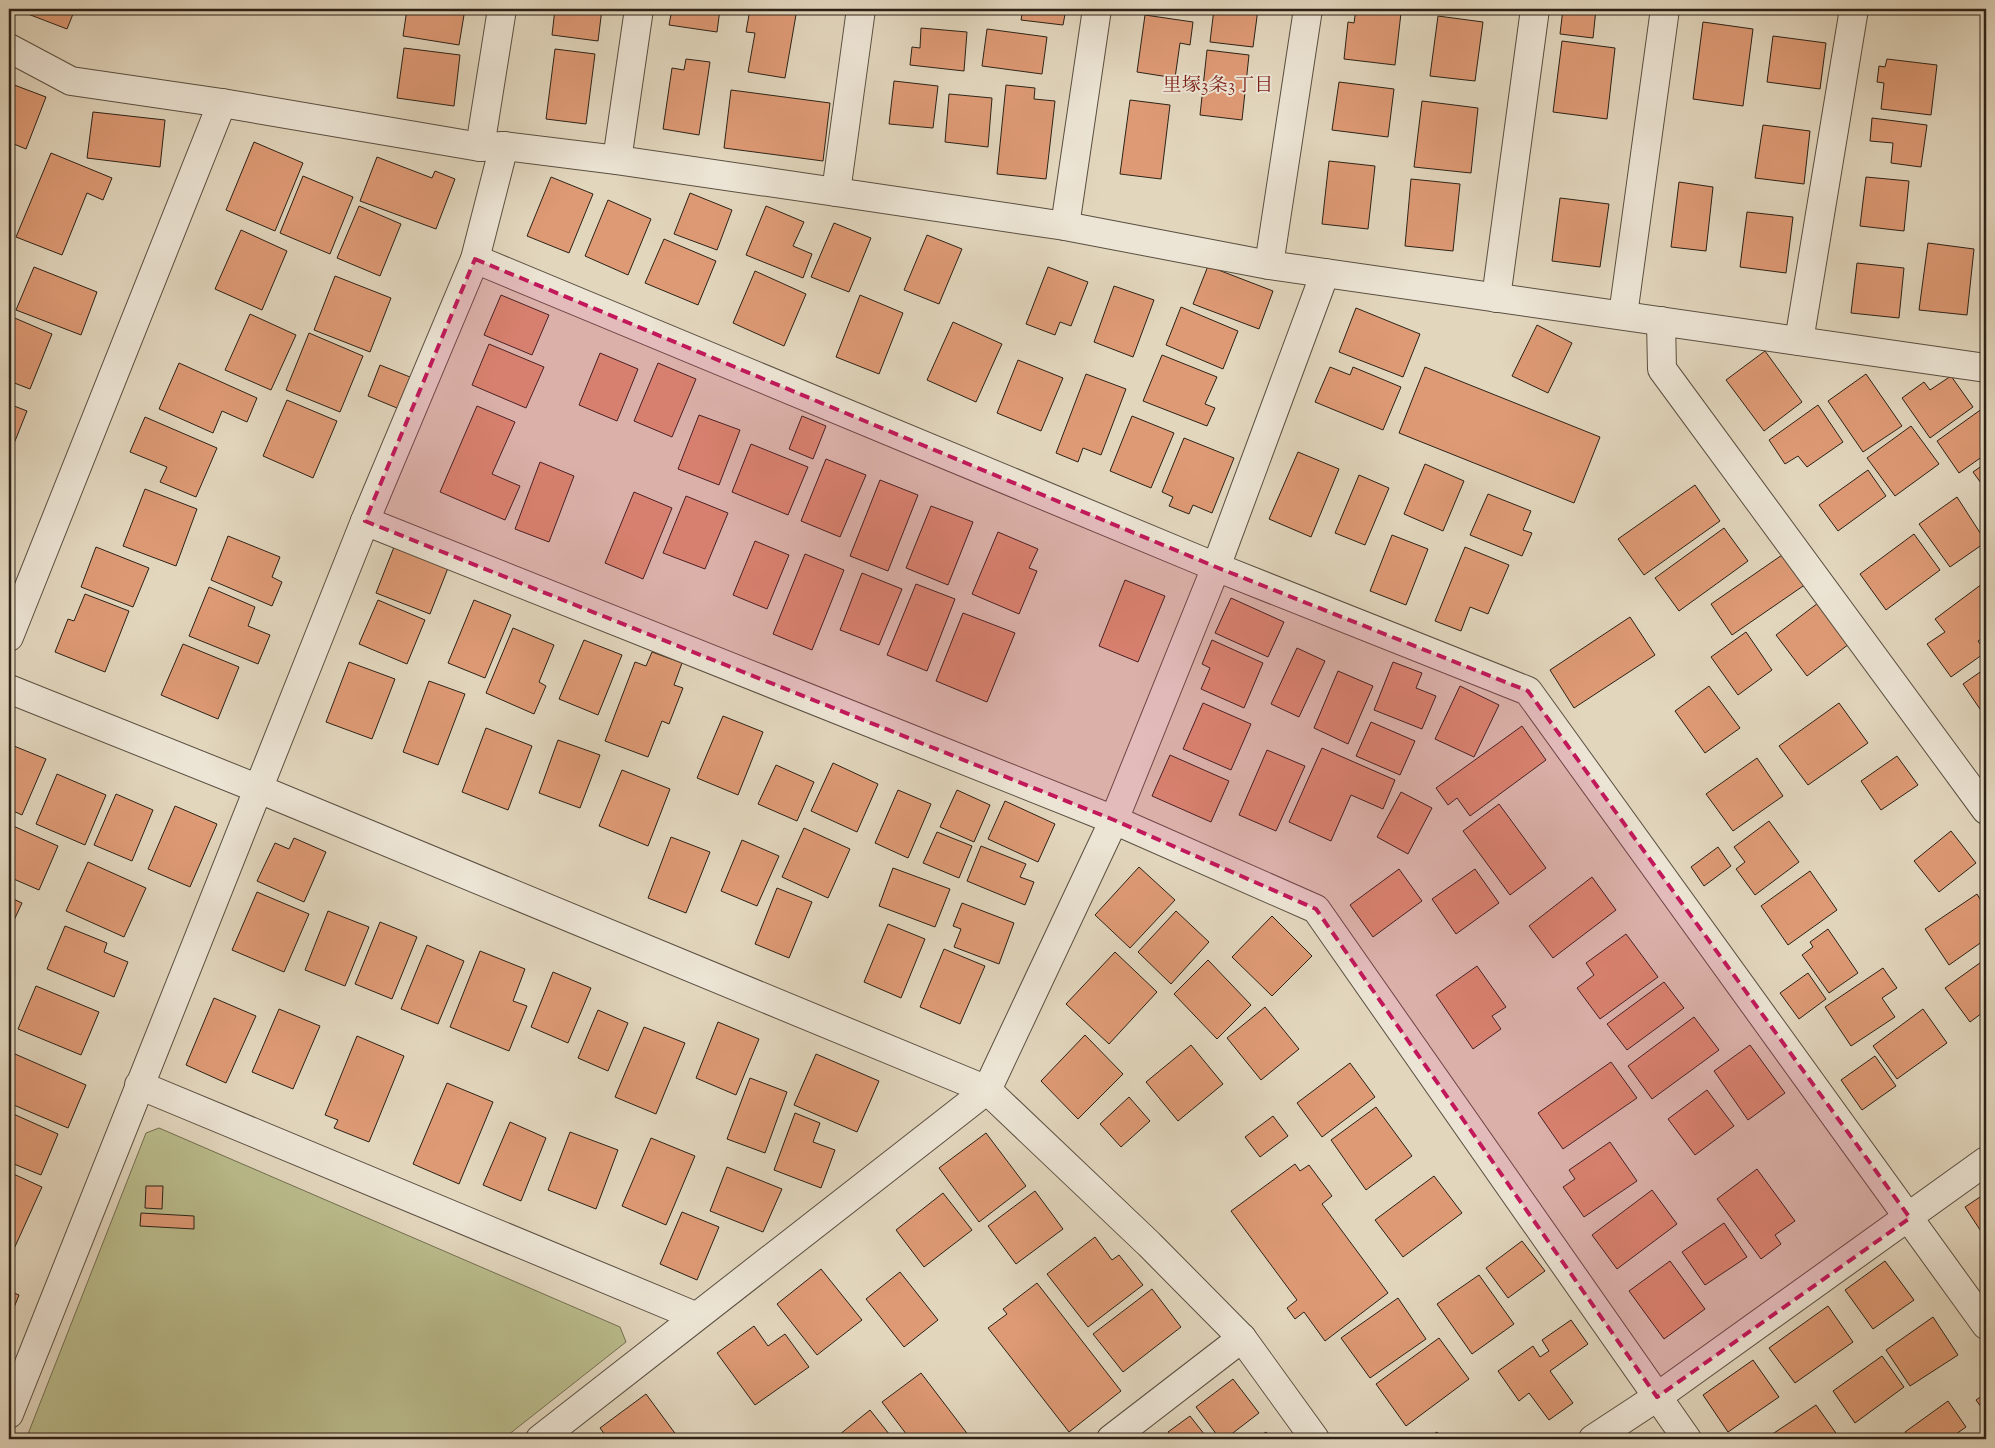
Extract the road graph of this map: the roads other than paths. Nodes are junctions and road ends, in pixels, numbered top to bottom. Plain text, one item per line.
1 (502, 9) edge
2 (639, 9) edge
3 (861, 9) edge
4 (1097, 9) edge
5 (1308, 9) edge
6 (1535, 9) edge
7 (1664, 9) edge
8 (1854, 9) edge
9 (9, 48) edge
10 (222, 103) junction
11 (492, 147) junction
12 (617, 160) junction
13 (836, 192) junction
14 (1065, 226) junction
15 (475, 259) junction
16 (1269, 266) junction
17 (1325, 273) junction
18 (1496, 298) junction
19 (1624, 315) junction
20 (1661, 322) junction
21 (1799, 341) junction
22 (1986, 368) edge
23 (365, 521) junction
24 (1216, 567) junction
25 (9, 637) edge
26 (9, 689) edge
27 (259, 789) junction
28 (1986, 810) edge
29 (1114, 820) junction
30 (139, 1085) junction
31 (986, 1090) junction
32 (1986, 1161) edge
33 (1910, 1218) junction
34 (695, 1316) junction
35 (1986, 1326) edge
36 (1242, 1338) junction
37 (1657, 1397) junction
38 (9, 1414) edge
39 (540, 1439) edge
40 (1111, 1439) edge
41 (1315, 1439) edge
42 (1593, 1439) edge
43 (1688, 1439) edge

1 - 11 street
2 - 12 street
3 - 13 street
4 - 14 street
5 - 16 street
6 - 18 street
7 - 19 street
8 - 21 street
9 - 10 street
10 - 11 street
10 - 25 street
11 - 12 street
11 - 15 street
12 - 13 street
13 - 14 street
14 - 16 street
15 - 23 street
15 - 24 street
16 - 17 street
17 - 18 street
17 - 24 street
18 - 19 street
19 - 20 street
20 - 21 street
20 - 28 street
21 - 22 street
23 - 27 street
23 - 29 street
24 - 29 street
24 - 33 street
26 - 27 street
27 - 30 street
27 - 31 street
29 - 31 street
29 - 37 street
30 - 34 street
30 - 38 street
31 - 34 street
31 - 36 street
32 - 33 street
33 - 35 street
33 - 37 street
34 - 39 street
36 - 40 street
36 - 41 street
37 - 42 street
37 - 43 street

